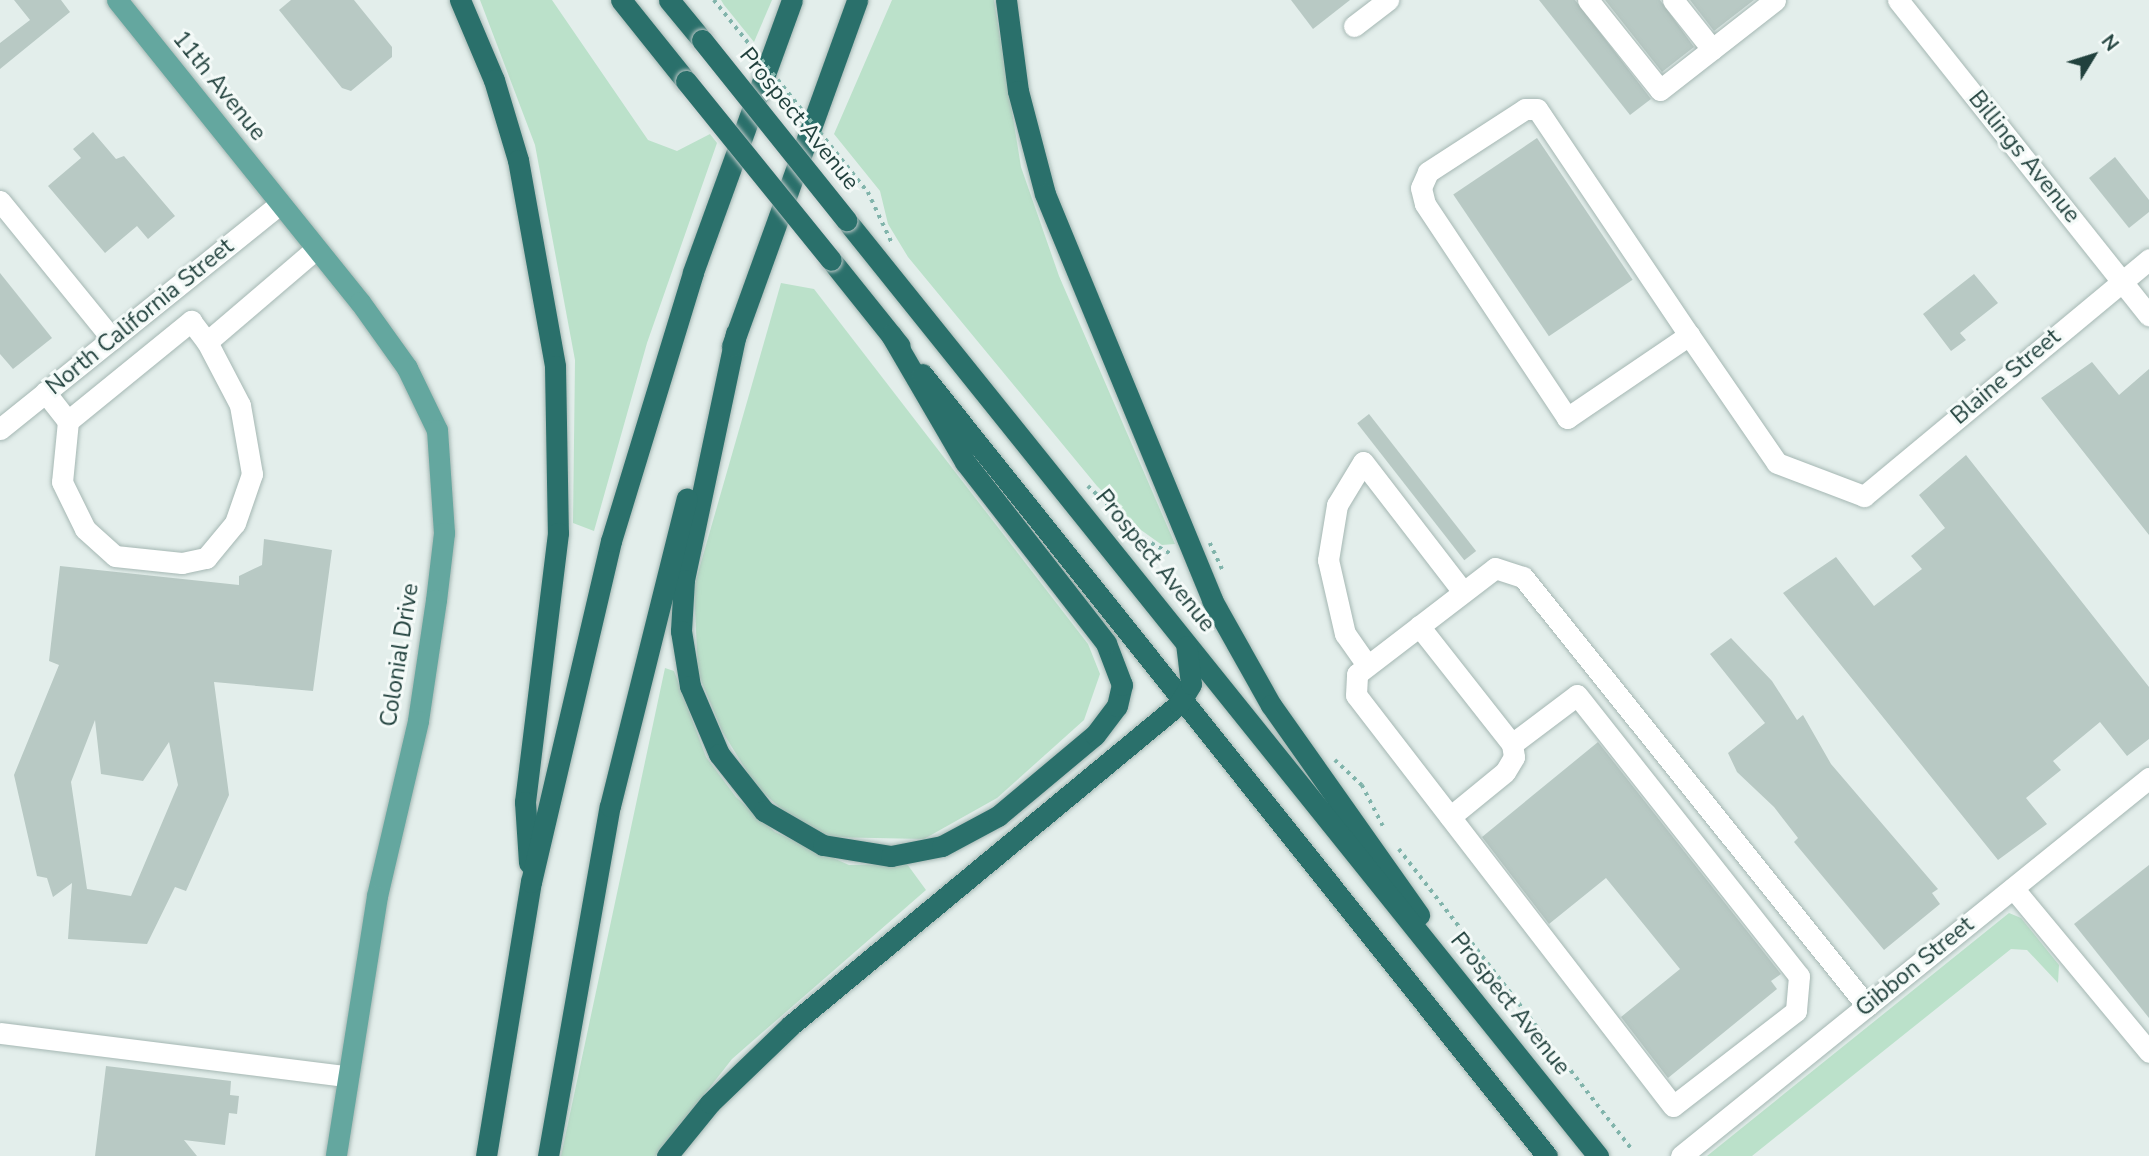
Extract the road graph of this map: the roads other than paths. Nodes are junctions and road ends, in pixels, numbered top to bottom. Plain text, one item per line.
1 (117, 0) edge
2 (460, 0) edge
3 (470, 0) edge
4 (621, 0) edge
5 (670, 0) edge
6 (792, 0) edge
7 (857, 0) edge
8 (1006, 0) edge
9 (1388, 0) edge
10 (1588, 0) edge
11 (1673, 0) edge
12 (1898, 0) edge
13 (1769, 2) edge
14 (1354, 26) dead end
15 (1712, 49) junction
16 (494, 80) junction
17 (0, 201) edge
18 (279, 205) junction
19 (316, 249) junction
20 (2149, 260) edge
21 (2122, 281) junction
22 (2149, 314) edge
23 (736, 333) junction
24 (891, 335) junction
25 (1689, 335) junction
26 (111, 339) junction
27 (207, 342) junction
28 (45, 393) junction
29 (68, 421) junction
30 (0, 429) edge
31 (1463, 592) junction
32 (1419, 626) junction
33 (1178, 632) junction
34 (1367, 665) junction
35 (1183, 700) junction
36 (1512, 744) junction
37 (2149, 778) edge
38 (1450, 817) junction
39 (531, 881) junction
40 (2013, 888) junction
41 (1462, 986) junction
42 (1867, 1006) junction
43 (0, 1032) edge
44 (2149, 1052) edge
45 (345, 1076) junction
46 (335, 1156) edge
47 (486, 1156) edge
48 (548, 1156) edge
49 (667, 1156) edge
50 (1547, 1156) edge
51 (1598, 1156) edge
52 (1681, 1156) edge

1 - 18 main road, 11th Avenue
2 - 16 highway
3 - 16 highway
4 - 24 highway, bridge
5 - 33 highway, Prospect Avenue, bridge
6 - 39 highway
7 - 23 highway
8 - 41 highway
9 - 14 street
10 - 15 street
11 - 15 street
12 - 21 street, Billings Avenue
13 - 15 street
16 - 39 highway
17 - 26 street
18 - 19 main road, Colonial Drive
18 - 26 street, North California Street
19 - 27 street
19 - 45 main road, Colonial Drive
20 - 21 street, Blaine Street
21 - 22 street, Billings Avenue
21 - 25 street, Blaine Street
23 - 24 highway
23 - 48 highway
24 - 35 highway
25 - 25 street
26 - 28 street, North California Street
27 - 29 street
27 - 29 street
28 - 29 street
28 - 30 street, North California Street
31 - 32 street
31 - 34 street
31 - 42 street
32 - 34 street
32 - 36 street
33 - 35 highway
33 - 41 highway, Prospect Avenue
34 - 38 street
35 - 49 highway
35 - 50 highway
36 - 38 street
36 - 38 street
37 - 40 street, Gibbon Street
39 - 47 highway
40 - 42 street, Gibbon Street
40 - 44 street
41 - 51 highway, Prospect Avenue
42 - 52 street, Gibbon Street
43 - 45 street
45 - 46 main road, Colonial Drive

